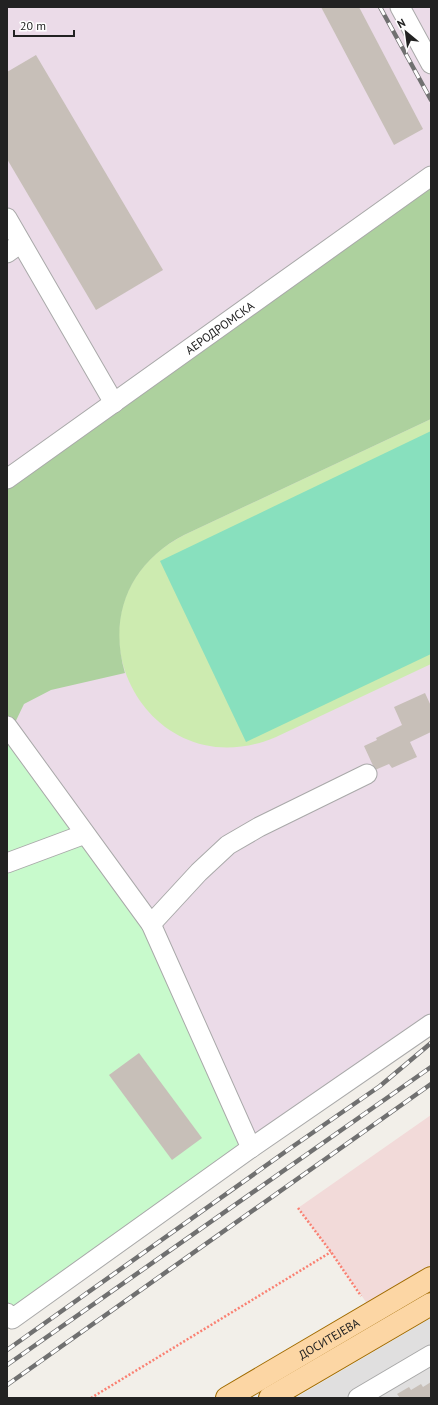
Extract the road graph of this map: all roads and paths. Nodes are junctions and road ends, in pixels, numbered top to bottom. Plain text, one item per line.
1 (400, 7) edge
2 (431, 64) edge
3 (431, 176) edge
4 (7, 218) edge
5 (14, 248) edge
6 (114, 403) junction
7 (7, 479) edge
8 (7, 726) edge
9 (367, 774) dead end
10 (85, 834) junction
11 (7, 863) edge
12 (151, 924) junction
13 (431, 1024) edge
14 (251, 1148) junction
15 (298, 1208) dead end
16 (331, 1252) junction
17 (431, 1278) edge
18 (431, 1304) edge
19 (373, 1312) junction
20 (9, 1318) edge
21 (431, 1355) edge
22 (91, 1398) edge
23 (227, 1398) edge
24 (270, 1398) edge
25 (358, 1398) edge

1 - 2 street
3 - 6 street, АЕРОДРОМСКА
4 - 5 street
5 - 6 street
6 - 7 street, АЕРОДРОМСКА
8 - 10 street
9 - 12 street
10 - 11 street
10 - 12 street
12 - 14 street
13 - 14 street
14 - 20 street
15 - 16 path
16 - 19 path
16 - 22 path
17 - 19 main road, ДОСИТЕЈЕВА
18 - 24 main road, ДОСИТЕЈЕВА
19 - 23 main road, ДОСИТЕЈЕВА
21 - 25 street

